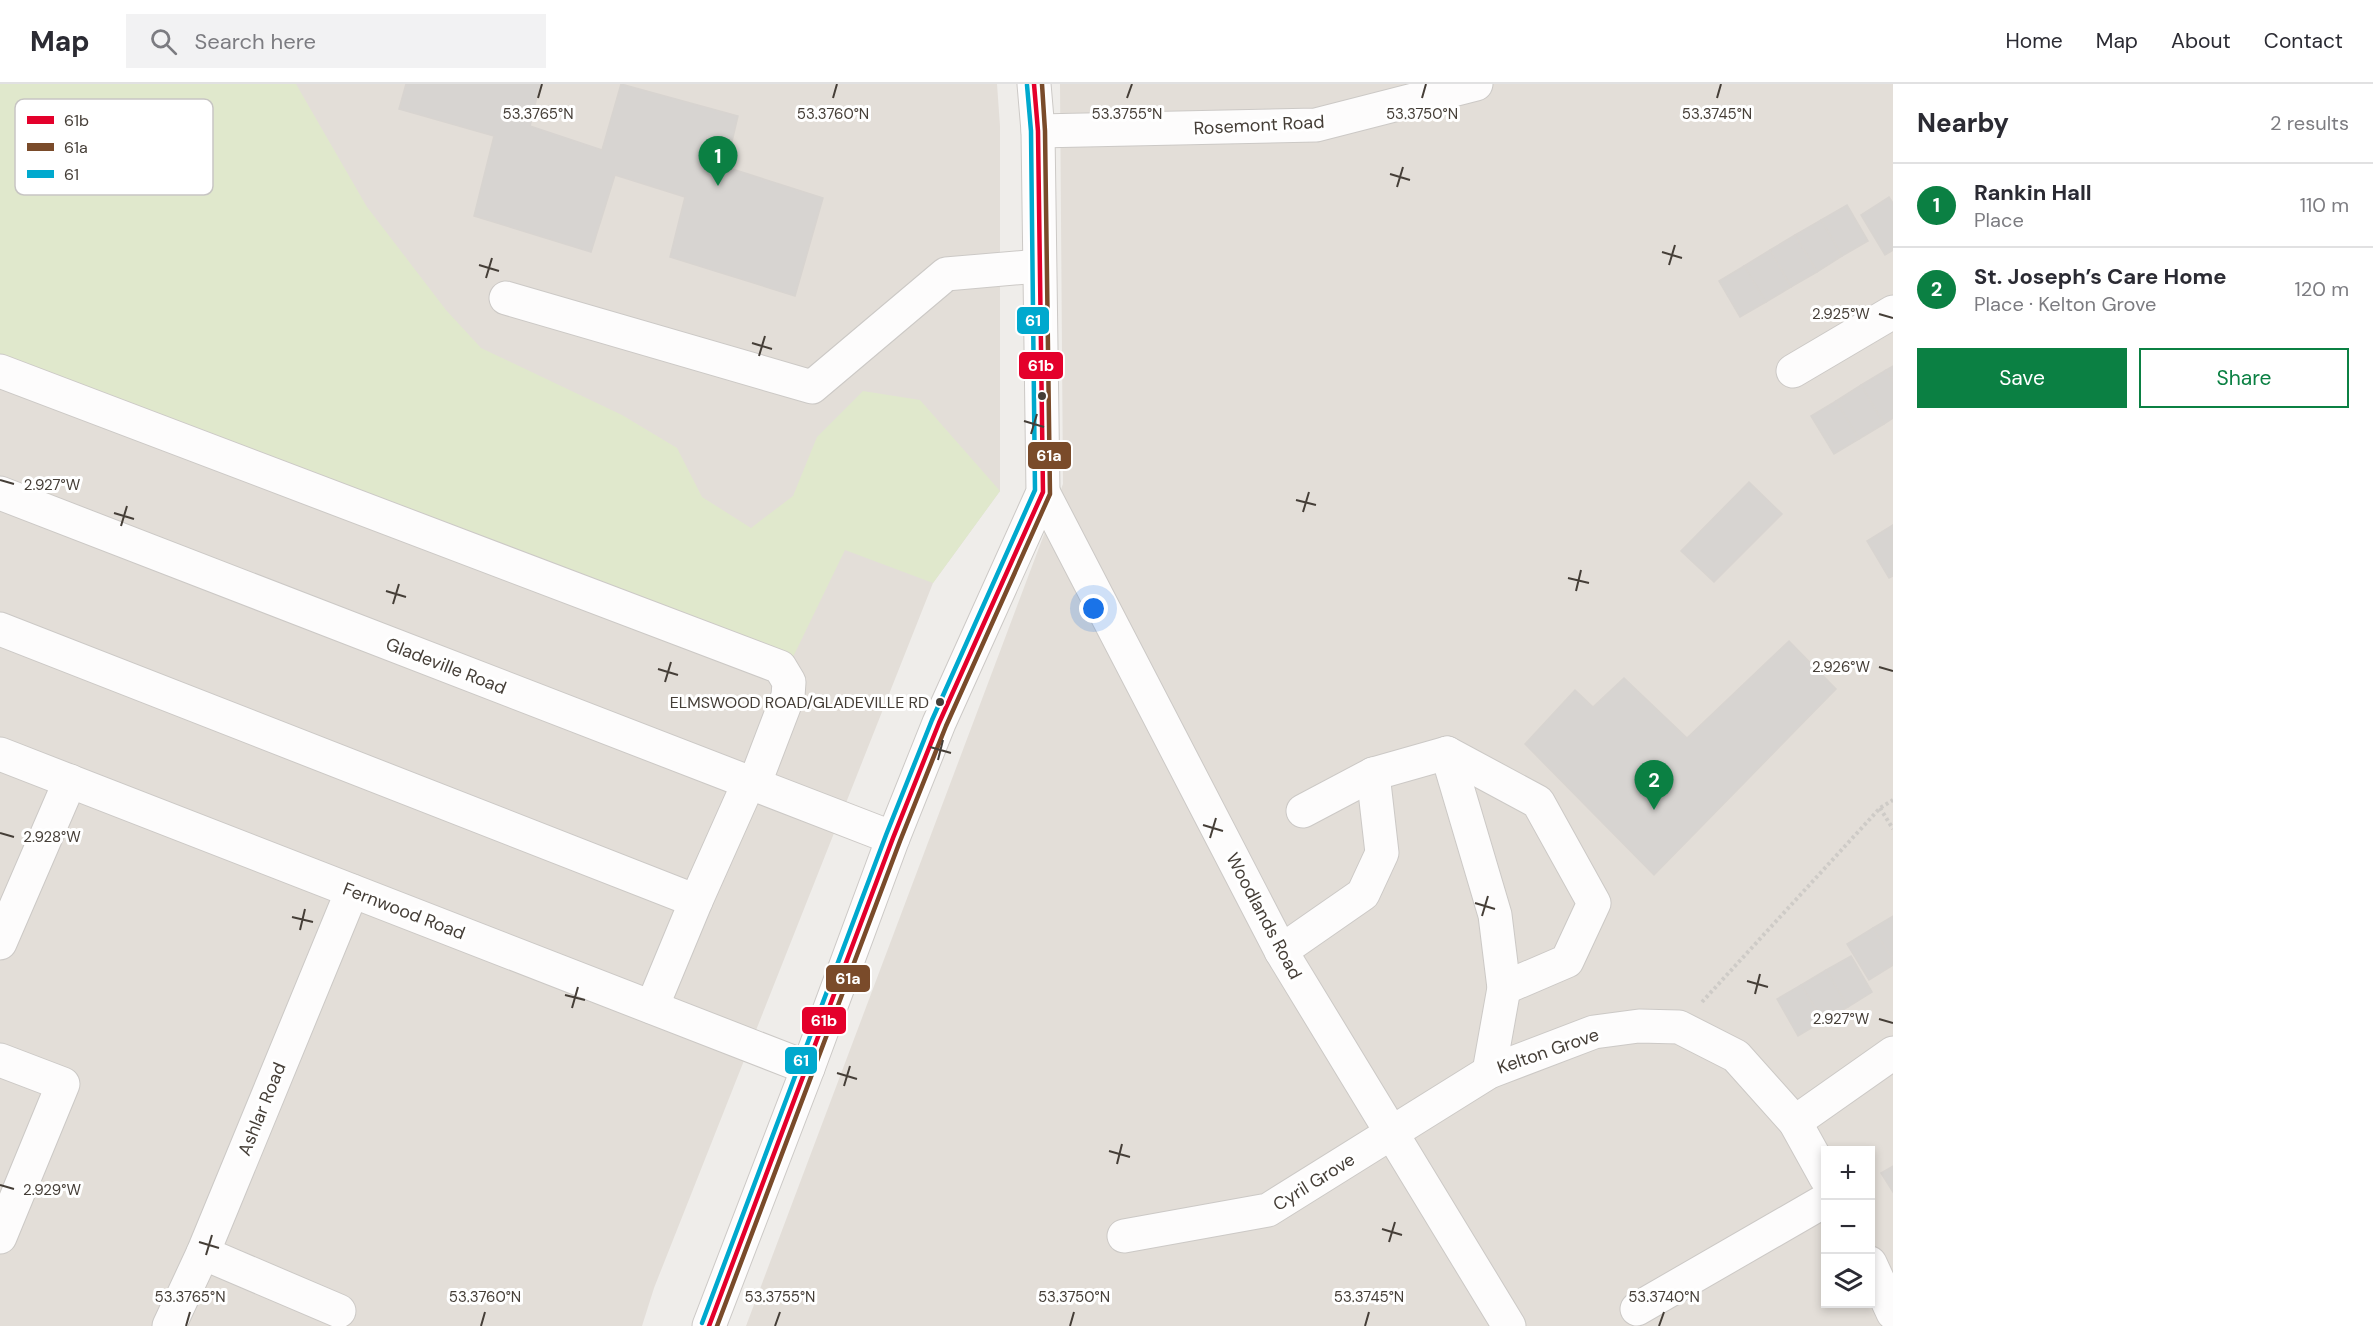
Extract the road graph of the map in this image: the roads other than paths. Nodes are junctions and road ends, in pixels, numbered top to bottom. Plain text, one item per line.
1 (1034, 84) edge
2 (1476, 84) edge
3 (1038, 131) junction
4 (1039, 266) junction
5 (506, 298) dead end
6 (1893, 312) edge
7 (1793, 371) dead end
8 (0, 372) edge
9 (1043, 492) junction
10 (0, 493) edge
11 (0, 629) edge
12 (1447, 753) junction
13 (0, 754) edge
14 (1373, 774) junction
15 (70, 781) junction
16 (751, 783) junction
17 (1303, 811) dead end
18 (893, 838) junction
19 (352, 891) junction
20 (696, 901) junction
21 (0, 943) edge
22 (1281, 951) junction
23 (1504, 988) junction
24 (652, 1007) junction
25 (1893, 1053) edge
26 (0, 1060) edge
27 (808, 1068) junction
28 (1489, 1072) junction
29 (1794, 1122) junction
30 (1392, 1133) junction
31 (1821, 1169) edge
32 (1821, 1203) edge
33 (1124, 1236) dead end
34 (0, 1237) edge
35 (203, 1253) junction
36 (1875, 1274) edge
37 (1637, 1309) dead end
38 (339, 1311) dead end
39 (1893, 1313) edge
40 (169, 1326) edge
41 (709, 1326) edge
42 (1509, 1326) edge

1 - 3 street
2 - 3 street, Rosemont Road
3 - 4 street
4 - 5 street
4 - 9 street
6 - 7 street
8 - 16 street
9 - 18 street
9 - 22 street, Woodlands Road
10 - 16 street, Gladeville Road
11 - 20 street
12 - 14 street
12 - 23 street
12 - 23 street
13 - 15 street, Fernwood Road
14 - 17 street
14 - 22 street
15 - 19 street, Fernwood Road
15 - 21 street
16 - 18 street, Gladeville Road
16 - 20 street
18 - 27 street
19 - 24 street, Fernwood Road
19 - 35 street, Ashlar Road
20 - 24 street
22 - 30 street, Woodlands Road
23 - 28 street
24 - 27 street, Fernwood Road
25 - 29 street
26 - 34 street
27 - 41 street
28 - 29 street, Kelton Grove
28 - 30 street, Kelton Grove
29 - 31 street, Kelton Grove
30 - 33 street, Cyril Grove
30 - 42 street, Woodlands Road
32 - 37 street
35 - 38 street
35 - 40 street, Ashlar Road
36 - 39 street

